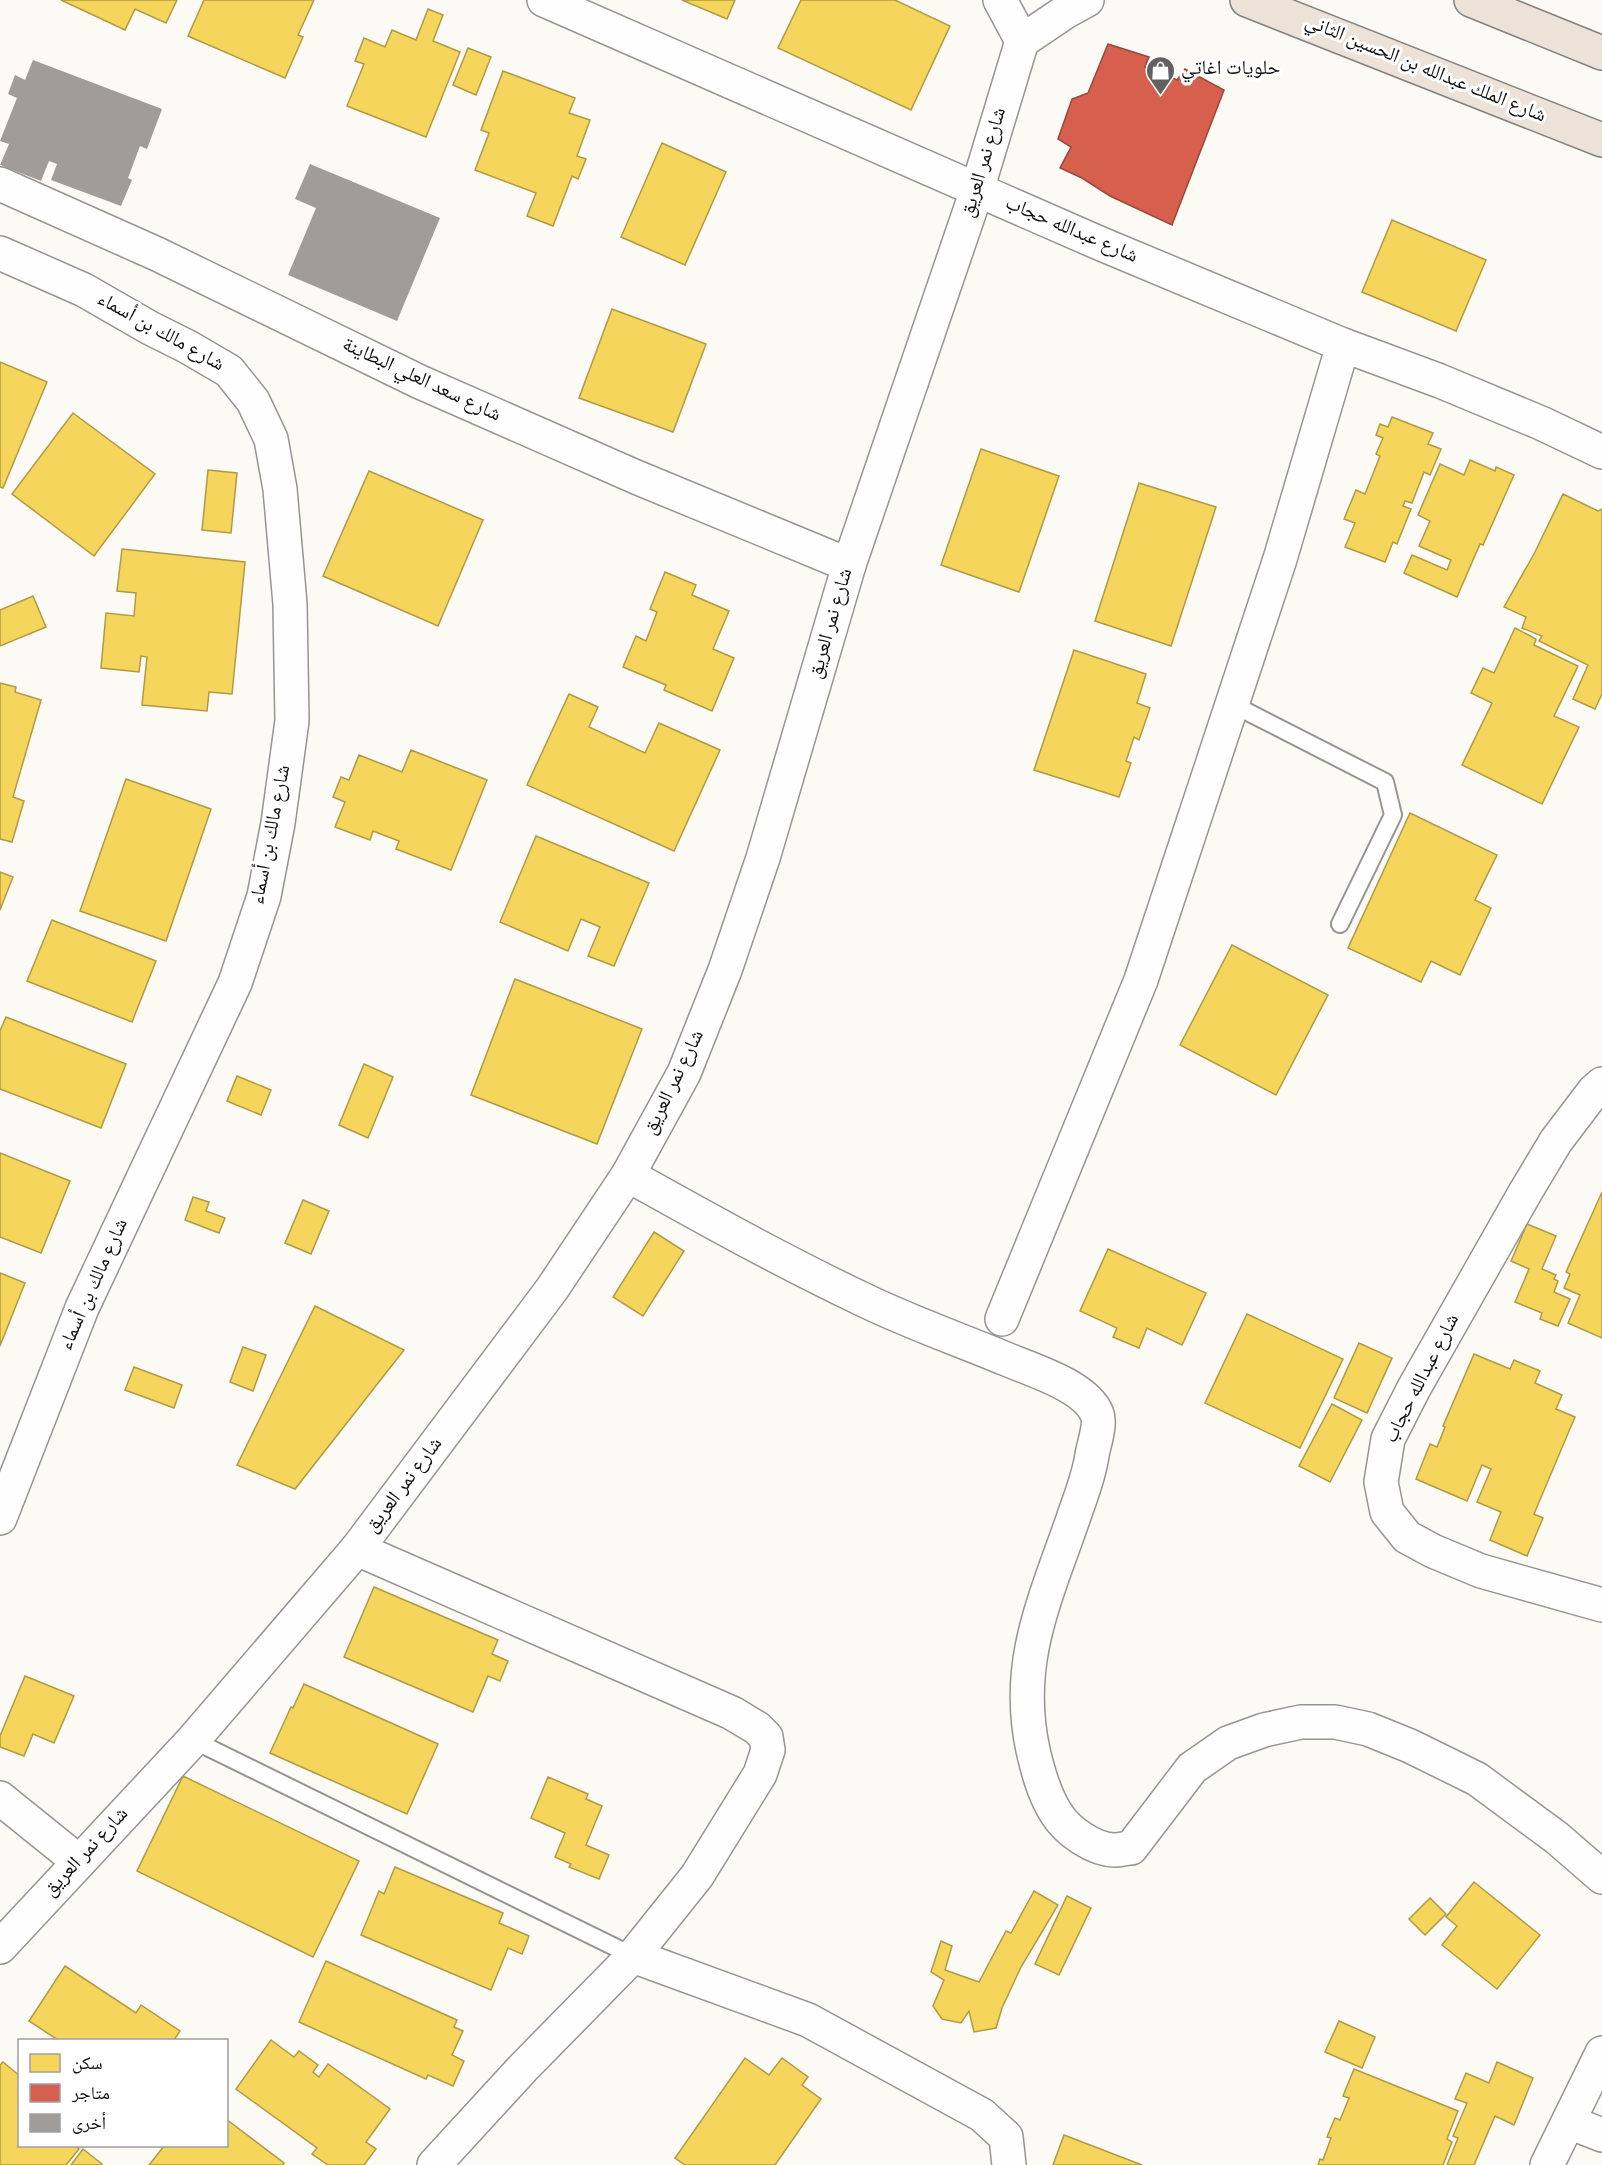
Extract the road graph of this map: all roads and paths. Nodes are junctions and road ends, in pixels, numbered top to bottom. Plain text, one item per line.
1 (544, 0) edge
2 (1000, 0) edge
3 (1087, 0) edge
4 (1247, 0) edge
5 (1471, 0) edge
6 (1022, 41) junction
7 (1602, 53) edge
8 (1602, 140) edge
9 (0, 184) edge
10 (978, 190) junction
11 (0, 253) edge
12 (1343, 345) junction
13 (1602, 452) edge
14 (849, 565) junction
15 (1232, 704) junction
16 (1340, 924) dead end
17 (1602, 1084) edge
18 (628, 1175) junction
19 (1002, 1319) dead end
20 (0, 1518) edge
21 (357, 1549) junction
22 (1602, 1605) edge
23 (193, 1740) junction
24 (0, 1798) edge
25 (78, 1862) junction
26 (1602, 1877) edge
27 (0, 1947) edge
28 (633, 1956) junction
29 (1602, 2053) edge
30 (1569, 2122) junction
31 (1602, 2135) edge
32 (434, 2165) edge
33 (1009, 2165) edge
34 (1547, 2165) edge

1 - 10 street, شارع عبدالله حجاب
2 - 6 street
3 - 6 street
4 - 8 highway, شارع الملك عبدالله بن الحسين الثاني
5 - 7 highway
6 - 10 street, شارع نمر العريق
9 - 14 street, شارع سعد العلي البطاينة
10 - 12 street, شارع عبدالله حجاب
10 - 14 street, شارع نمر العريق
11 - 20 street, شارع مالك بن أسماء
12 - 13 street, شارع عبدالله حجاب
12 - 15 street
14 - 18 street, شارع نمر العريق
15 - 16 lane
15 - 19 street
17 - 22 street, شارع عبدالله حجاب
18 - 21 street, شارع نمر العريق
18 - 26 street
21 - 23 street, شارع نمر العريق
21 - 28 street
23 - 25 street, شارع نمر العريق
23 - 28 lane
24 - 25 street
25 - 27 street, شارع نمر العريق
28 - 32 street
28 - 33 street
29 - 30 street
30 - 31 street
30 - 34 street

